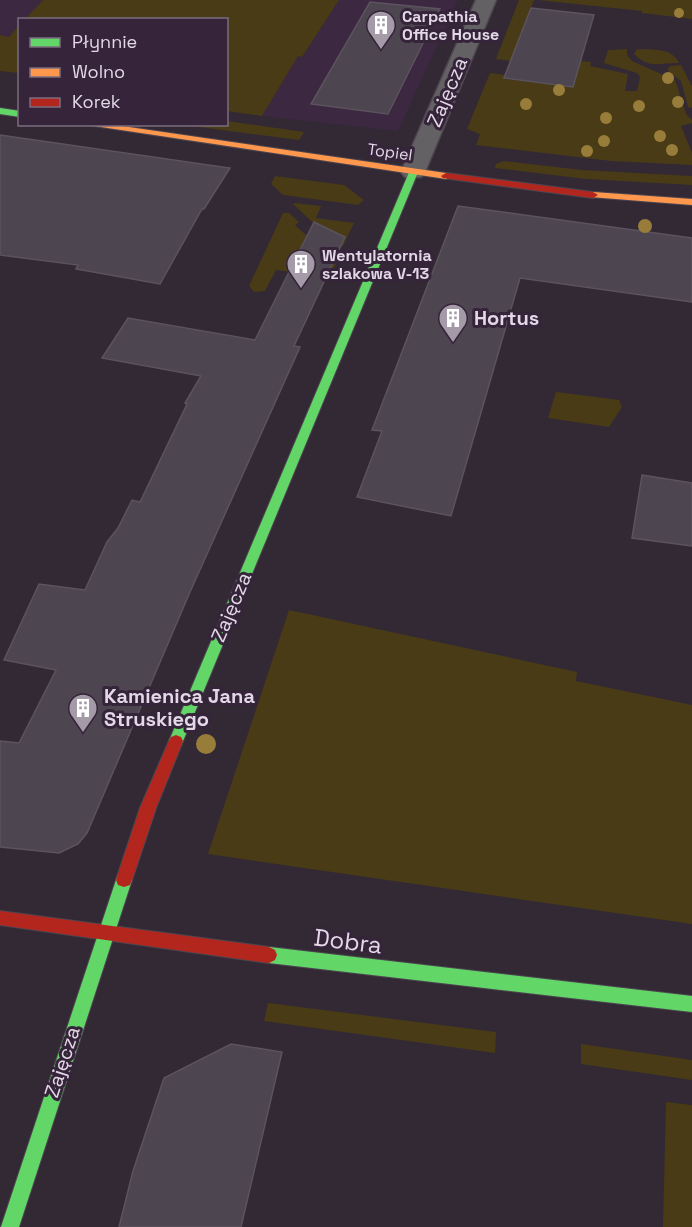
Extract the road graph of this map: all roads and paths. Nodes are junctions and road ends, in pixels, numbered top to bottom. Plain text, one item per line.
1 (486, 0) edge
2 (0, 111) edge
3 (18, 114) edge
4 (99, 126) edge
5 (413, 172) junction
6 (692, 202) edge
7 (0, 918) edge
8 (106, 933) junction
9 (692, 1004) edge
10 (10, 1227) edge

1 - 5 street, Zajęcza
2 - 3 street
4 - 5 street, Topiel
5 - 6 street, Topiel
5 - 8 street, Zajęcza
7 - 8 street, Dobra
8 - 9 street, Dobra
8 - 10 street, Zajęcza

